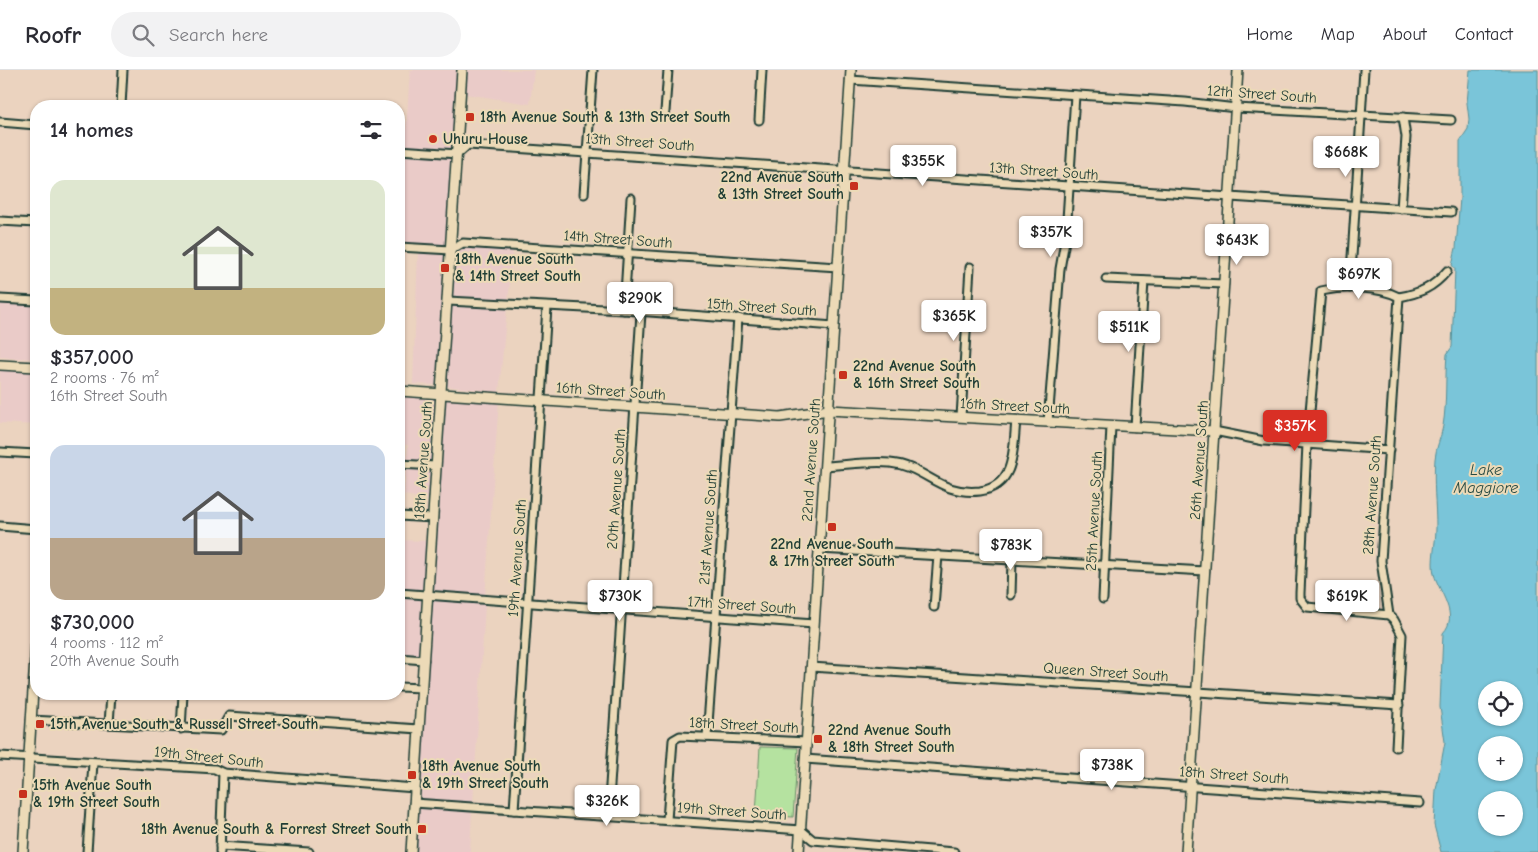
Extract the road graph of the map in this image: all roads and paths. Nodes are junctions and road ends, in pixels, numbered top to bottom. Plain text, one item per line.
1 (123, 70) edge
2 (462, 70) edge
3 (593, 70) edge
4 (668, 70) edge
5 (762, 70) edge
6 (851, 70) edge
7 (1238, 70) edge
8 (1364, 70) edge
9 (850, 80) junction
10 (1075, 95) junction
11 (121, 100) edge
12 (1236, 108) junction
13 (665, 112) dead end
14 (1361, 114) junction
15 (1403, 117) junction
16 (759, 120) dead end
17 (1451, 120) dead end
18 (0, 122) edge
19 (30, 124) edge
20 (405, 150) edge
21 (587, 152) junction
22 (458, 154) junction
23 (844, 170) junction
24 (1070, 187) junction
25 (584, 194) dead end
26 (631, 198) dead end
27 (1230, 198) junction
28 (1355, 206) junction
29 (1401, 209) junction
30 (1451, 212) dead end
31 (0, 220) edge
32 (30, 222) edge
33 (405, 247) edge
34 (451, 250) junction
35 (628, 253) junction
36 (838, 267) junction
37 (970, 268) dead end
38 (1447, 271) dead end
39 (1106, 279) dead end
40 (1144, 281) junction
41 (1224, 284) junction
42 (1350, 288) junction
43 (1399, 297) junction
44 (0, 299) edge
45 (30, 301) edge
46 (448, 301) junction
47 (547, 307) junction
48 (624, 310) junction
49 (641, 313) junction
50 (738, 318) junction
51 (834, 326) junction
52 (0, 365) edge
53 (30, 368) edge
54 (405, 391) edge
55 (441, 394) junction
56 (541, 400) junction
57 (635, 407) junction
58 (829, 410) junction
59 (731, 413) junction
60 (960, 417) junction
61 (1016, 420) junction
62 (1048, 422) junction
63 (1111, 426) junction
64 (1135, 427) junction
65 (1214, 431) junction
66 (1307, 444) junction
67 (1389, 450) junction
68 (0, 452) edge
69 (30, 454) edge
70 (405, 464) edge
71 (436, 466) junction
72 (825, 466) junction
73 (405, 516) edge
74 (433, 518) junction
75 (0, 526) edge
76 (30, 528) edge
77 (819, 549) junction
78 (938, 556) junction
79 (1012, 560) junction
80 (1105, 565) junction
81 (1205, 571) junction
82 (405, 594) edge
83 (1010, 595) dead end
84 (428, 596) junction
85 (1103, 599) dead end
86 (528, 604) junction
87 (934, 608) dead end
88 (621, 611) junction
89 (1389, 615) junction
90 (716, 617) junction
91 (814, 624) junction
92 (405, 658) edge
93 (424, 660) junction
94 (811, 667) junction
95 (405, 687) edge
96 (422, 688) junction
97 (1197, 692) junction
98 (33, 700) edge
99 (111, 700) edge
100 (183, 700) edge
101 (1399, 705) junction
102 (32, 720) junction
103 (109, 724) junction
104 (181, 729) junction
105 (419, 729) junction
106 (707, 737) junction
107 (806, 742) junction
108 (1396, 747) dead end
109 (0, 756) edge
110 (29, 758) junction
111 (805, 759) junction
112 (93, 763) junction
113 (223, 773) junction
114 (1190, 785) junction
115 (415, 788) junction
116 (414, 803) junction
117 (1420, 803) dead end
118 (514, 810) junction
119 (608, 816) junction
120 (667, 820) junction
121 (801, 830) junction
122 (220, 849) edge
123 (23, 852) edge
124 (87, 852) edge
125 (309, 852) edge
126 (411, 852) edge
127 (799, 852) edge
128 (954, 852) edge
129 (1186, 852) edge

1 - 11 street
2 - 22 street, 18th Avenue South
3 - 21 street
4 - 13 street
5 - 16 street
6 - 9 street, 22nd Avenue South
7 - 12 street, 26th Avenue South
8 - 14 street
9 - 10 street, 12th Street South
9 - 23 street, 22nd Avenue South
10 - 12 street, 12th Street South
10 - 24 street
12 - 14 street, 12th Street South
12 - 27 street, 26th Avenue South
14 - 15 street, 12th Street South
14 - 28 street
15 - 17 street, 12th Street South
15 - 29 street
18 - 19 street
20 - 22 street, 13th Street South
21 - 22 street, 13th Street South
21 - 23 street, 13th Street South
21 - 25 street
22 - 34 street, 18th Avenue South
23 - 24 street, 13th Street South
23 - 36 street, 22nd Avenue South
24 - 27 street, 13th Street South
24 - 62 street
26 - 35 street
27 - 28 street, 13th Street South
27 - 41 street, 26th Avenue South
28 - 29 street, 13th Street South
28 - 42 street
29 - 30 street, 13th Street South
31 - 32 street
33 - 34 street, 14th Street South
34 - 35 street, 14th Street South
34 - 46 street, 18th Avenue South
35 - 36 street, 14th Street South
35 - 48 street
36 - 51 street, 22nd Avenue South
37 - 60 street
38 - 43 street
39 - 40 street
40 - 41 street
40 - 64 street
41 - 65 street, 26th Avenue South
42 - 43 street
42 - 66 street
43 - 67 street, 28th Avenue South
44 - 45 street
46 - 47 street, 15th Street South
46 - 55 street, 18th Avenue South
47 - 48 street, 15th Street South
47 - 56 street, 19th Avenue South
48 - 49 street, 15th Street South
49 - 50 street, 15th Street South
49 - 57 street, 20th Avenue South
50 - 51 street, 15th Street South
50 - 59 street, 21st Avenue South
51 - 58 street, 22nd Avenue South
52 - 53 street
54 - 55 street, 16th Street South
55 - 56 street, 16th Street South
55 - 71 street, 18th Avenue South
56 - 57 street, 16th Street South
56 - 86 street, 19th Avenue South
57 - 59 street, 16th Street South
57 - 88 street, 20th Avenue South
58 - 59 street, 16th Street South
58 - 60 street, 16th Street South
58 - 72 street, 22nd Avenue South
59 - 90 street, 21st Avenue South
60 - 61 street, 16th Street South
61 - 62 street, 16th Street South
61 - 72 street
62 - 63 street, 16th Street South
63 - 64 street, 16th Street South
63 - 80 street, 25th Avenue South
64 - 65 street, 16th Street South
65 - 66 street, 16th Street South
65 - 81 street, 26th Avenue South
66 - 67 street, 16th Street South
66 - 89 street
67 - 89 street, 28th Avenue South
68 - 69 street
70 - 71 street
71 - 74 street, 18th Avenue South
72 - 77 street, 22nd Avenue South
73 - 74 street
74 - 84 street, 18th Avenue South
75 - 76 street
77 - 78 street
77 - 91 street, 22nd Avenue South
78 - 79 street
78 - 87 street
79 - 80 street
79 - 83 street
80 - 81 street
80 - 85 street, 25th Avenue South
81 - 97 street, 26th Avenue South
82 - 84 street, 17th Street South
84 - 86 street, 17th Street South
84 - 93 street, 18th Avenue South
86 - 88 street, 17th Street South
86 - 118 street, 19th Avenue South
88 - 90 street, 17th Street South
88 - 119 street, 20th Avenue South
89 - 101 street, 28th Avenue South
90 - 91 street, 17th Street South
90 - 106 street, 21st Avenue South
91 - 94 street, 22nd Avenue South
92 - 93 street
93 - 96 street, 18th Avenue South
94 - 97 street, Queen Street South
94 - 107 street, 22nd Avenue South
95 - 96 street
96 - 105 street, 18th Avenue South
97 - 101 street, Queen Street South
97 - 114 street, 26th Avenue South
98 - 102 street
99 - 103 street
100 - 104 street
101 - 108 street, 28th Avenue South
102 - 103 street
102 - 110 street
103 - 104 street
104 - 105 street
105 - 115 street, 18th Avenue South
106 - 107 street, 18th Street South
106 - 120 street, 18th Street South
107 - 111 street, 22nd Avenue South
109 - 110 street, 19th Street South
110 - 112 street, 19th Street South
110 - 123 street
111 - 114 street, 18th Street South
111 - 121 street, 22nd Avenue South
112 - 113 street, 19th Street South
112 - 124 street
113 - 115 street, 19th Street South
113 - 122 street
114 - 117 street, 18th Street South
114 - 129 street, 26th Avenue South
115 - 116 street, 18th Avenue South
116 - 118 street, 19th Street South
116 - 126 street, 18th Avenue South
118 - 119 street, 19th Street South
119 - 120 street, 19th Street South
120 - 121 street, 19th Street South
121 - 127 street, 22nd Avenue South
121 - 128 street, 19th Street South
122 - 125 street

